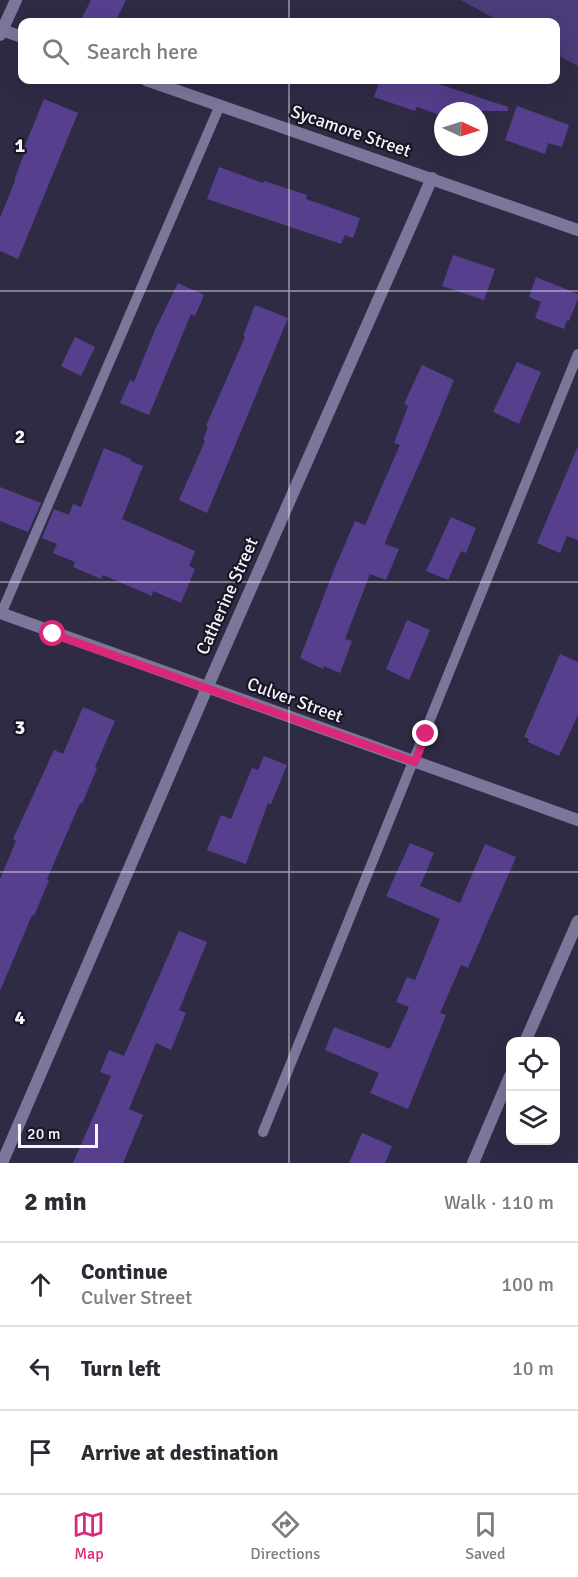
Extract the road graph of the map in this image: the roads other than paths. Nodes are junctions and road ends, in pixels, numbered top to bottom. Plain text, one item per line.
1 (16, 0) edge
2 (1, 32) edge
3 (18, 36) edge
4 (158, 84) edge
5 (220, 105) junction
6 (432, 178) junction
7 (578, 230) edge
8 (578, 354) edge
9 (1, 614) edge
10 (207, 688) junction
11 (415, 762) junction
12 (578, 820) edge
13 (578, 921) edge
14 (527, 1037) edge
15 (506, 1085) edge
16 (263, 1132) dead end
17 (2, 1163) edge
18 (473, 1163) edge

1 - 2 street
2 - 3 street
4 - 5 street, Sycamore Street
5 - 6 street, Sycamore Street
5 - 9 lane
6 - 7 street, Sycamore Street
6 - 10 street, Catherine Street
8 - 11 lane
9 - 10 street, Culver Street
10 - 11 street, Culver Street
10 - 17 street, Catherine Street
11 - 12 street, Culver Street
11 - 16 lane
13 - 14 street
15 - 18 street

